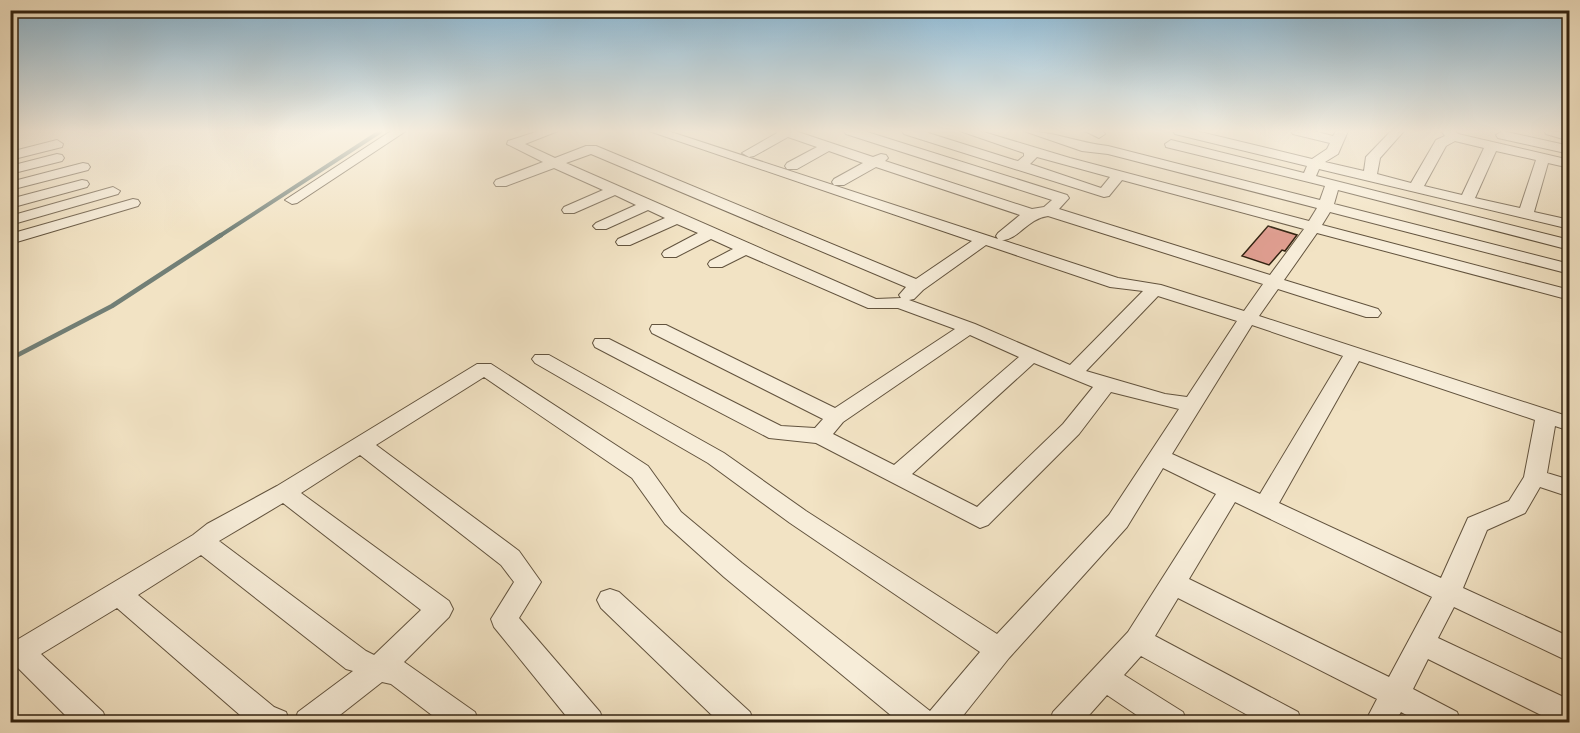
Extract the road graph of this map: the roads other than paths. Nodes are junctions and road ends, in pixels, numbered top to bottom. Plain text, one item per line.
1 (346, 165) edge
2 (553, 165) edge
3 (560, 165) edge
4 (629, 165) edge
5 (759, 165) edge
6 (868, 165) edge
7 (883, 165) edge
8 (958, 165) edge
9 (1021, 165) edge
10 (1081, 165) edge
11 (1166, 165) edge
12 (1256, 165) edge
13 (1314, 165) edge
14 (1324, 165) edge
15 (1372, 165) edge
16 (1428, 165) edge
17 (1482, 165) edge
18 (1541, 165) edge
19 (792, 166) edge
20 (83, 167) dead end
21 (1119, 176) junction
22 (1370, 176) junction
23 (1308, 178) junction
24 (839, 182) junction
25 (501, 183) dead end
26 (82, 184) dead end
27 (1333, 184) junction
28 (10, 186) edge
29 (1416, 187) junction
30 (614, 190) junction
31 (114, 191) dead end
32 (292, 200) dead end
33 (1467, 200) junction
34 (134, 203) dead end
35 (10, 204) edge
36 (647, 205) junction
37 (1325, 207) junction
38 (569, 210) dead end
39 (1049, 211) junction
40 (1031, 214) junction
41 (1525, 215) junction
42 (677, 218) junction
43 (759, 220) junction
44 (10, 221) edge
45 (1569, 225) edge
46 (601, 226) dead end
47 (1313, 227) junction
48 (1004, 236) junction
49 (718, 237) junction
50 (10, 239) edge
51 (984, 240) junction
52 (624, 242) dead end
53 (1569, 245) edge
54 (746, 249) junction
55 (670, 254) dead end
56 (716, 264) dead end
57 (1569, 269) edge
58 (1274, 282) junction
59 (917, 286) junction
60 (1149, 287) junction
61 (1569, 296) edge
62 (900, 303) junction
63 (1372, 313) dead end
64 (1248, 318) junction
65 (969, 328) junction
66 (658, 329) dead end
67 (602, 343) dead end
68 (1354, 353) junction
69 (1032, 355) junction
70 (542, 359) dead end
71 (1073, 373) junction
72 (1106, 384) junction
73 (1193, 404) junction
74 (836, 417) junction
75 (1546, 417) junction
76 (1569, 424) edge
77 (820, 436) junction
78 (361, 445) junction
79 (1159, 458) junction
80 (896, 476) junction
81 (1535, 477) junction
82 (1569, 489) edge
83 (1230, 491) junction
84 (285, 492) junction
85 (1265, 506) junction
86 (202, 542) junction
87 (1173, 583) junction
88 (1448, 593) junction
89 (119, 594) junction
90 (610, 600) dead end
91 (1138, 640) junction
92 (1422, 643) junction
93 (999, 650) junction
94 (1569, 650) edge
95 (16, 656) edge
96 (378, 669) junction
97 (1104, 678) junction
98 (1395, 694) junction
99 (1569, 715) edge
100 (92, 723) edge
101 (275, 723) edge
102 (309, 723) edge
103 (464, 723) edge
104 (589, 723) edge
105 (739, 723) edge
106 (921, 723) edge
107 (940, 723) edge
108 (1064, 723) edge
109 (1172, 723) edge
110 (1287, 723) edge
111 (1380, 723) edge
112 (1446, 723) edge

1 - 32 street
2 - 25 street
3 - 30 street
4 - 43 street
5 - 51 street
6 - 24 street
7 - 40 street
8 - 39 street
9 - 21 street
10 - 21 street
11 - 37 street
12 - 23 street
13 - 23 street
14 - 22 street
15 - 22 street
16 - 29 street
17 - 33 street
18 - 41 street
19 - 24 street
20 - 28 street
21 - 47 street
22 - 29 street
23 - 27 street
24 - 48 street
26 - 35 street
27 - 37 street
27 - 53 street
29 - 33 street
30 - 36 street
30 - 38 street
31 - 44 street
33 - 41 street
34 - 50 street
36 - 42 street
36 - 46 street
37 - 47 street
37 - 57 street
39 - 40 street
39 - 58 street
40 - 48 street
41 - 45 street
42 - 49 street
42 - 52 street
43 - 49 street
43 - 59 street
47 - 58 street
47 - 61 street
48 - 60 street
49 - 54 street
49 - 55 street
51 - 59 street
51 - 60 street
54 - 56 street
54 - 62 street
58 - 63 street
58 - 64 street
59 - 62 street
60 - 64 street
60 - 71 street
62 - 65 street
64 - 68 street
64 - 73 street
65 - 69 street
65 - 74 street
66 - 74 street
67 - 77 street
68 - 75 street
68 - 85 street
69 - 71 street
69 - 80 street
70 - 93 street
71 - 72 street
72 - 73 street
72 - 80 street
73 - 79 street
74 - 77 street
75 - 76 street
75 - 81 street
77 - 80 street
78 - 84 street
78 - 104 street
78 - 106 street
79 - 83 street
79 - 93 street
81 - 82 street
81 - 88 street
83 - 85 street
83 - 87 street
84 - 86 street
84 - 96 street
85 - 88 street
86 - 89 street
86 - 96 street
87 - 91 street
87 - 98 street
88 - 92 street
88 - 94 street
89 - 95 street
89 - 101 street
90 - 105 street
91 - 97 street
91 - 110 street
92 - 98 street
92 - 99 street
93 - 107 street
95 - 100 street
96 - 102 street
96 - 103 street
97 - 108 street
97 - 109 street
98 - 111 street
98 - 112 street

